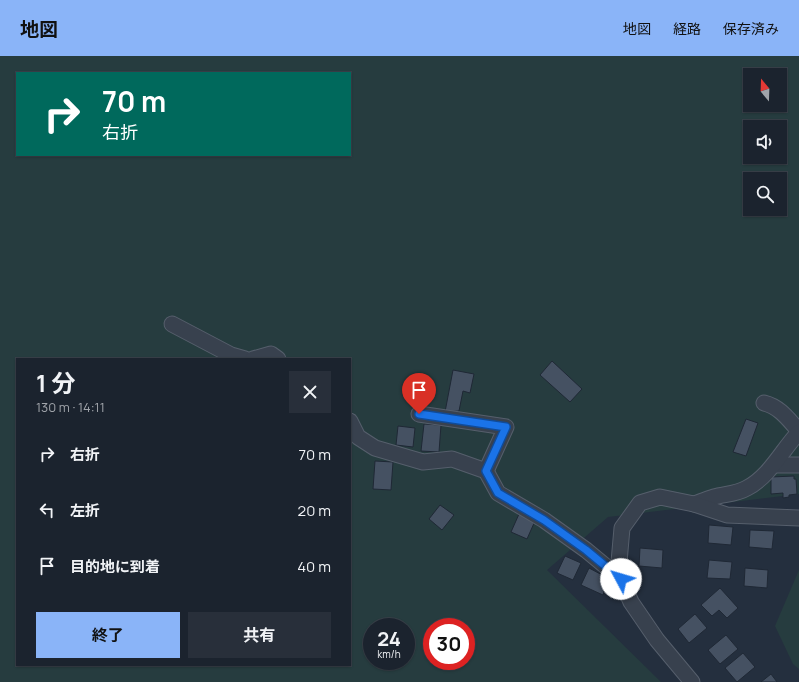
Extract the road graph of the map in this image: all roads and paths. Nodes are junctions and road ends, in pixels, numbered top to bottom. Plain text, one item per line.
1 (172, 324) dead end
2 (242, 358) edge
3 (257, 358) edge
4 (277, 358) edge
5 (764, 403) dead end
6 (419, 414) dead end
7 (351, 423) edge
8 (799, 431) edge
9 (774, 465) junction
10 (799, 465) edge
11 (486, 471) junction
12 (694, 504) junction
13 (799, 518) edge
14 (621, 579) junction
15 (692, 682) edge

1 - 2 street
3 - 4 street
5 - 8 street
6 - 11 street
7 - 11 street
8 - 9 street
9 - 10 street
9 - 12 street
11 - 14 street
12 - 13 street
12 - 14 street
14 - 15 street

